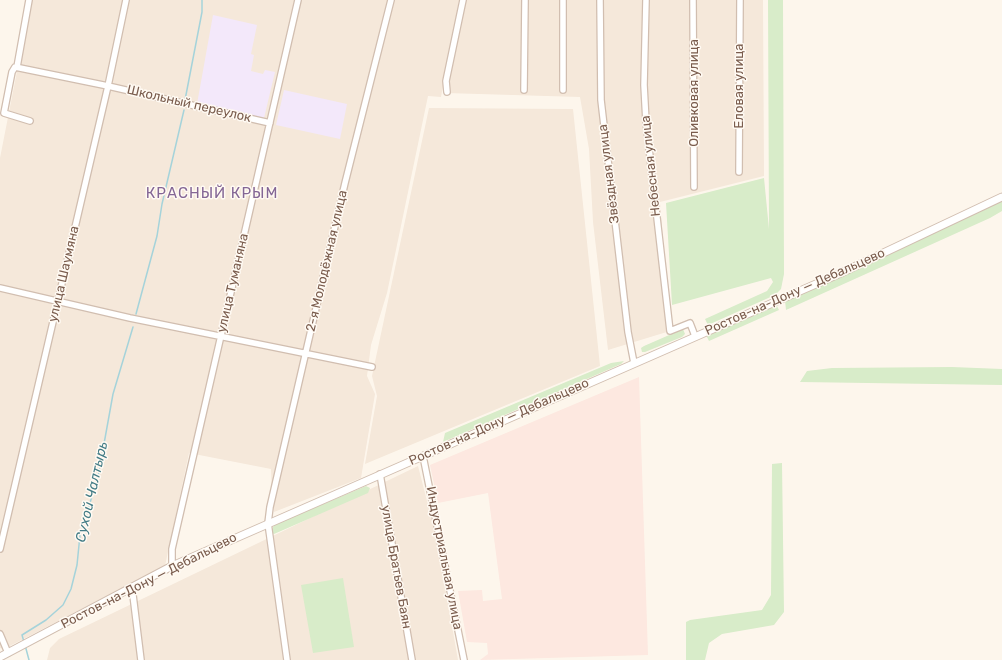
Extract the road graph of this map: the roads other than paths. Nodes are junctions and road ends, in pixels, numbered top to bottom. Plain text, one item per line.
1 (29, 0) edge
2 (126, 0) edge
3 (298, 0) edge
4 (391, 0) edge
5 (463, 0) edge
6 (525, 0) edge
7 (563, 0) edge
8 (600, 0) edge
9 (646, 0) edge
10 (693, 0) edge
11 (740, 0) edge
12 (17, 67) junction
13 (108, 86) junction
14 (524, 90) dead end
15 (562, 90) dead end
16 (447, 92) dead end
17 (30, 121) dead end
18 (270, 123) junction
19 (739, 172) dead end
20 (694, 187) dead end
21 (1002, 197) edge
22 (0, 288) edge
23 (58, 301) junction
24 (695, 336) junction
25 (221, 337) junction
26 (305, 354) junction
27 (634, 362) junction
28 (372, 367) dead end
29 (423, 456) junction
30 (380, 474) junction
31 (268, 523) junction
32 (0, 548) edge
33 (172, 566) junction
34 (132, 587) junction
35 (0, 634) edge
36 (8, 653) junction
37 (0, 657) edge
38 (141, 660) edge
39 (287, 660) edge
40 (412, 660) edge
41 (464, 660) edge

1 - 12 street
2 - 13 street, улица Шаумяна
3 - 18 street, улица Туманяна
4 - 26 street, 2-я Молодёжная улица
5 - 16 street
6 - 14 street
7 - 15 street
8 - 27 street, Звёздная улица
9 - 24 street, Небесная улица
10 - 20 street, Оливковая улица
11 - 19 street, Еловая улица
12 - 13 street, Школьный переулок
12 - 17 street
13 - 18 street, Школьный переулок
13 - 23 street, улица Шаумяна
18 - 25 street, улица Туманяна
21 - 24 street, Ростов-на-Дону — Дебальцево
22 - 23 street
23 - 25 street
23 - 32 street, улица Шаумяна
24 - 27 street, Ростов-на-Дону — Дебальцево
25 - 26 street
25 - 33 street, улица Туманяна
26 - 28 street
26 - 31 street, 2-я Молодёжная улица
27 - 29 street, Ростов-на-Дону — Дебальцево
29 - 30 street, Ростов-на-Дону — Дебальцево
29 - 41 street, Индустриальная улица
30 - 31 street, Ростов-на-Дону — Дебальцево
30 - 40 street, улица Братьев Баян
31 - 33 street, Ростов-на-Дону — Дебальцево
31 - 39 street, 2-я Молодёжная улица
33 - 34 street, Ростов-на-Дону — Дебальцево
34 - 36 street, Ростов-на-Дону — Дебальцево
34 - 38 street
35 - 36 street
36 - 37 street, Ростов-на-Дону — Дебальцево

